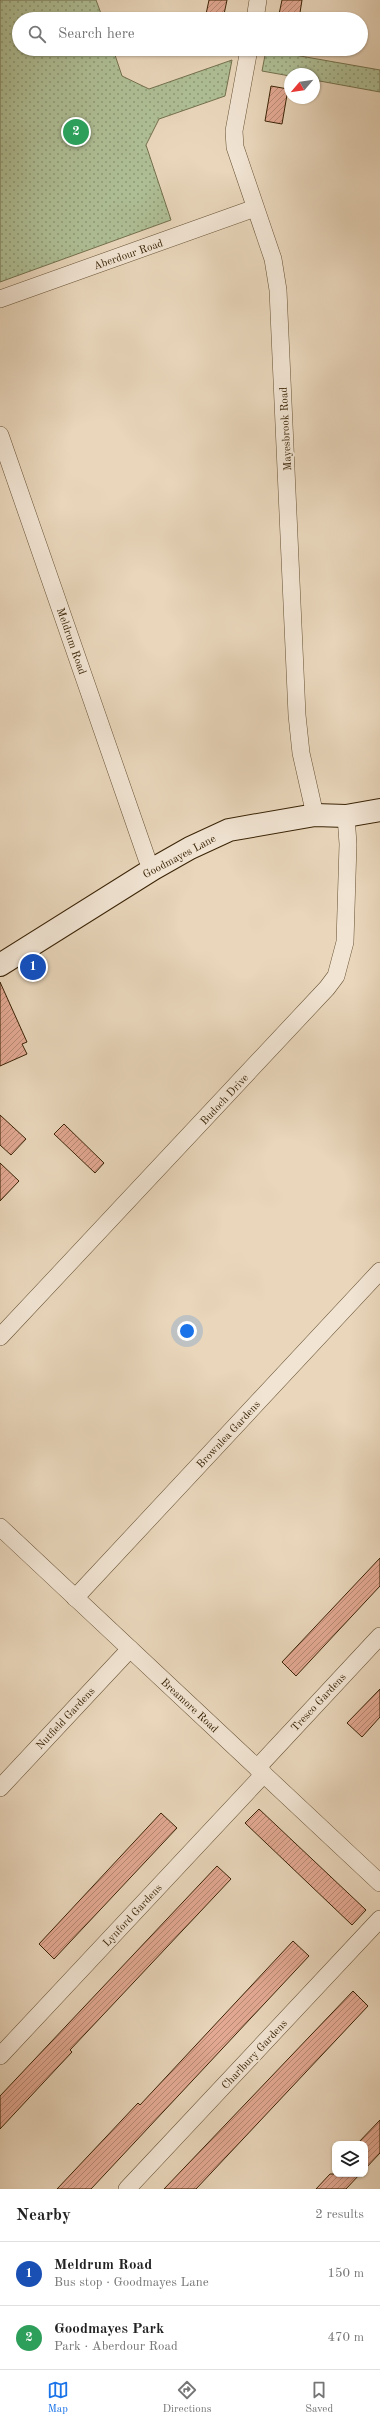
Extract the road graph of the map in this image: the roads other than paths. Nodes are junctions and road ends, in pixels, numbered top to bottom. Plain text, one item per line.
1 (258, 0) edge
2 (256, 12) edge
3 (248, 56) edge
4 (255, 208) junction
5 (0, 299) edge
6 (0, 435) edge
7 (380, 810) edge
8 (315, 815) junction
9 (346, 816) junction
10 (153, 869) junction
11 (0, 965) edge
12 (380, 1271) edge
13 (0, 1337) edge
14 (0, 1527) edge
15 (75, 1598) junction
16 (380, 1636) edge
17 (130, 1649) junction
18 (260, 1771) junction
19 (0, 1788) edge
20 (380, 1883) edge
21 (380, 1919) edge
22 (0, 2056) edge
23 (127, 2189) edge

1 - 2 street
3 - 4 street, Mayesbrook Road
4 - 5 street, Aberdour Road
4 - 8 street, Mayesbrook Road
6 - 10 street, Meldrum Road
7 - 9 main road, Goodmayes Lane
8 - 9 main road, Goodmayes Lane
8 - 10 main road, Goodmayes Lane
9 - 13 street, Budoch Drive
10 - 11 main road, Goodmayes Lane
12 - 15 street, Brownlea Gardens
14 - 15 street, Breamore Road
15 - 17 street, Breamore Road
16 - 18 street, Tresco Gardens
17 - 18 street, Breamore Road
17 - 19 street, Nutfield Gardens
18 - 20 street, Breamore Road
18 - 22 street, Lynford Gardens
21 - 23 street, Charlbury Gardens

